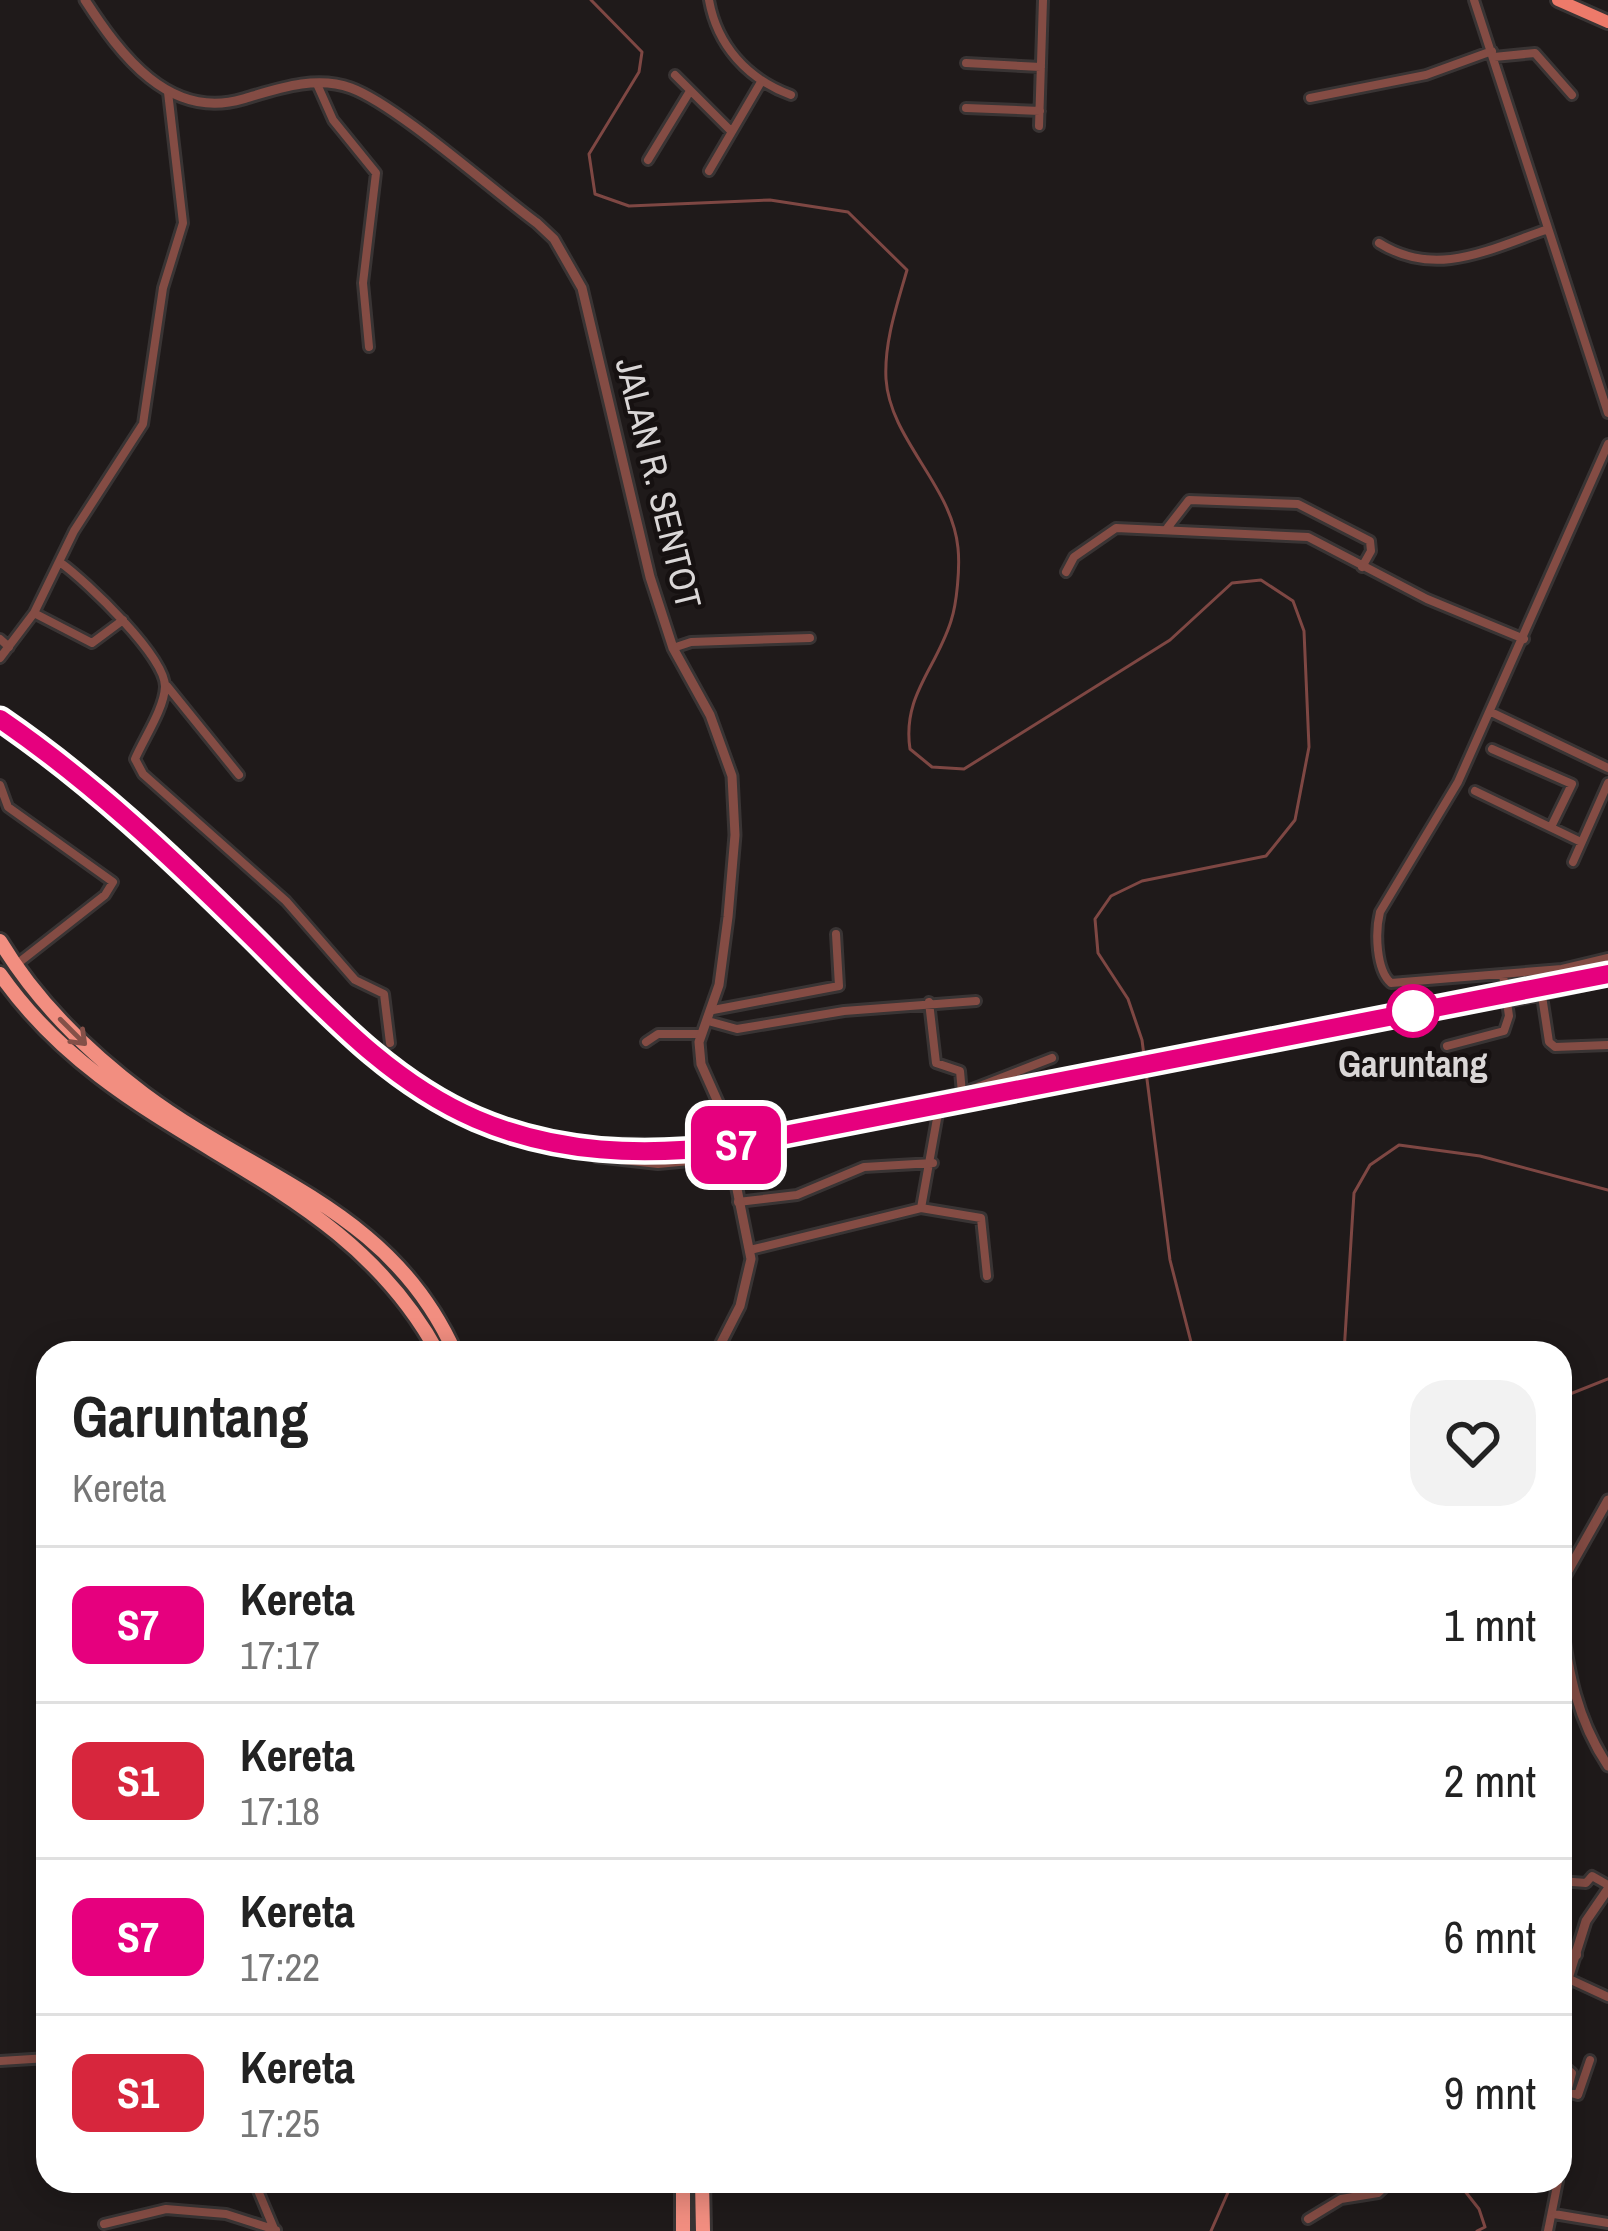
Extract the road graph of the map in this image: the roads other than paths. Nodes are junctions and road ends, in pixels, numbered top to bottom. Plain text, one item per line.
1 (85, 0) edge
2 (709, 0) edge
3 (1043, 0) edge
4 (1474, 0) edge
5 (1558, 0) edge
6 (1608, 22) edge
7 (1493, 54) junction
8 (967, 63) dead end
9 (1041, 67) junction
10 (675, 75) dead end
11 (760, 82) junction
12 (317, 84) junction
13 (690, 91) junction
14 (168, 92) junction
15 (791, 95) dead end
16 (1572, 95) dead end
17 (1310, 98) dead end
18 (966, 108) dead end
19 (1040, 111) junction
20 (1039, 126) dead end
21 (730, 130) junction
22 (648, 160) dead end
23 (709, 171) dead end
24 (1548, 229) junction
25 (1379, 243) dead end
26 (369, 346) dead end
27 (1608, 413) edge
28 (1608, 445) edge
29 (1167, 527) junction
30 (61, 563) junction
31 (1361, 567) junction
32 (1066, 572) dead end
33 (34, 613) junction
34 (123, 620) junction
35 (810, 638) dead end
36 (0, 639) edge
37 (1524, 639) junction
38 (9, 647) junction
39 (673, 648) junction
40 (0, 658) edge
41 (166, 685) junction
42 (1491, 712) junction
43 (1492, 749) dead end
44 (1608, 768) edge
45 (239, 775) dead end
46 (1608, 783) edge
47 (0, 785) edge
48 (1475, 791) dead end
49 (1551, 827) junction
50 (1582, 842) junction
51 (1573, 862) dead end
52 (836, 934) dead end
53 (0, 941) edge
54 (1608, 958) edge
55 (15, 966) junction
56 (0, 974) edge
57 (1503, 975) junction
58 (1608, 980) edge
59 (1542, 996) junction
60 (976, 1001) dead end
61 (929, 1002) junction
62 (1508, 1002) junction
63 (713, 1010) junction
64 (708, 1022) junction
65 (699, 1034) junction
66 (646, 1042) dead end
67 (391, 1043) dead end
68 (1447, 1046) dead end
69 (1608, 1046) edge
70 (1052, 1058) dead end
71 (962, 1093) junction
72 (938, 1113) dead end
73 (728, 1140) junction
74 (730, 1157) junction
75 (933, 1163) junction
76 (738, 1202) junction
77 (921, 1208) junction
78 (750, 1250) junction
79 (987, 1276) dead end
80 (432, 1341) edge
81 (448, 1341) edge
82 (722, 1341) edge
83 (1608, 1500) edge
84 (1572, 1564) edge
85 (1572, 1690) edge
86 (1608, 1766) edge
87 (1572, 1882) edge
88 (1608, 1887) edge
89 (1572, 1953) edge
90 (1577, 1954) junction
91 (1572, 1970) edge
92 (1572, 1980) edge
93 (1608, 1997) edge
94 (36, 2059) edge
95 (1590, 2060) dead end
96 (0, 2061) edge
97 (1572, 2093) edge
98 (259, 2193) edge
99 (683, 2193) edge
100 (702, 2193) edge
101 (1378, 2193) edge
102 (1557, 2193) edge
103 (1554, 2214) junction
104 (1308, 2219) dead end
105 (1608, 2223) edge
106 (104, 2224) dead end
107 (703, 2224) edge
108 (683, 2225) edge
109 (275, 2230) edge
110 (1548, 2231) edge

1 - 14 street, JALAN R. SENTOT
2 - 11 street
3 - 9 street
4 - 7 street
5 - 6 main road
7 - 16 street
7 - 17 street
7 - 24 street
8 - 9 street
9 - 19 street
10 - 13 street
11 - 15 street
11 - 21 street
12 - 14 street, JALAN R. SENTOT
12 - 26 street
12 - 39 street, JALAN R. SENTOT
13 - 21 street
13 - 22 street
14 - 30 street
18 - 19 street
19 - 20 street
21 - 23 street
24 - 25 street
24 - 27 street
28 - 37 street
29 - 31 street
29 - 31 street
29 - 32 street
30 - 33 street
30 - 34 street
31 - 37 street
33 - 34 street
33 - 38 street
34 - 41 street
35 - 39 street
36 - 38 street
37 - 42 street
38 - 40 street
39 - 63 street, JALAN R. SENTOT
41 - 45 street
41 - 67 street
42 - 44 street
42 - 57 street
43 - 49 street
46 - 50 street
47 - 55 street
48 - 49 street
49 - 50 street
50 - 51 street
52 - 63 street
53 - 55 highway
54 - 57 street
55 - 56 street
55 -> 81 highway
56 - 80 highway
57 - 62 street
58 - 59 street
59 - 62 street
59 - 69 street
60 - 61 street
61 - 64 street
61 - 71 street
62 - 68 street
63 - 64 street, JALAN R. SENTOT
64 - 65 street, JALAN R. SENTOT
65 - 66 street
65 - 73 street
70 - 71 street
71 - 73 street
72 - 75 street
73 - 74 street
73 - 74 street
74 - 76 street
75 - 76 street
75 - 77 street
76 - 78 street
77 - 78 street
77 - 79 street
78 - 82 street
83 - 84 street
85 - 86 street
87 - 88 street
88 - 90 street
89 - 90 street
90 - 91 street
92 - 93 street
94 - 96 street
95 - 97 street
98 - 109 street
99 - 108 highway
100 - 107 highway
101 - 104 street
102 - 103 street
103 - 105 street
103 - 110 street
106 - 109 street
107 - 108 highway

